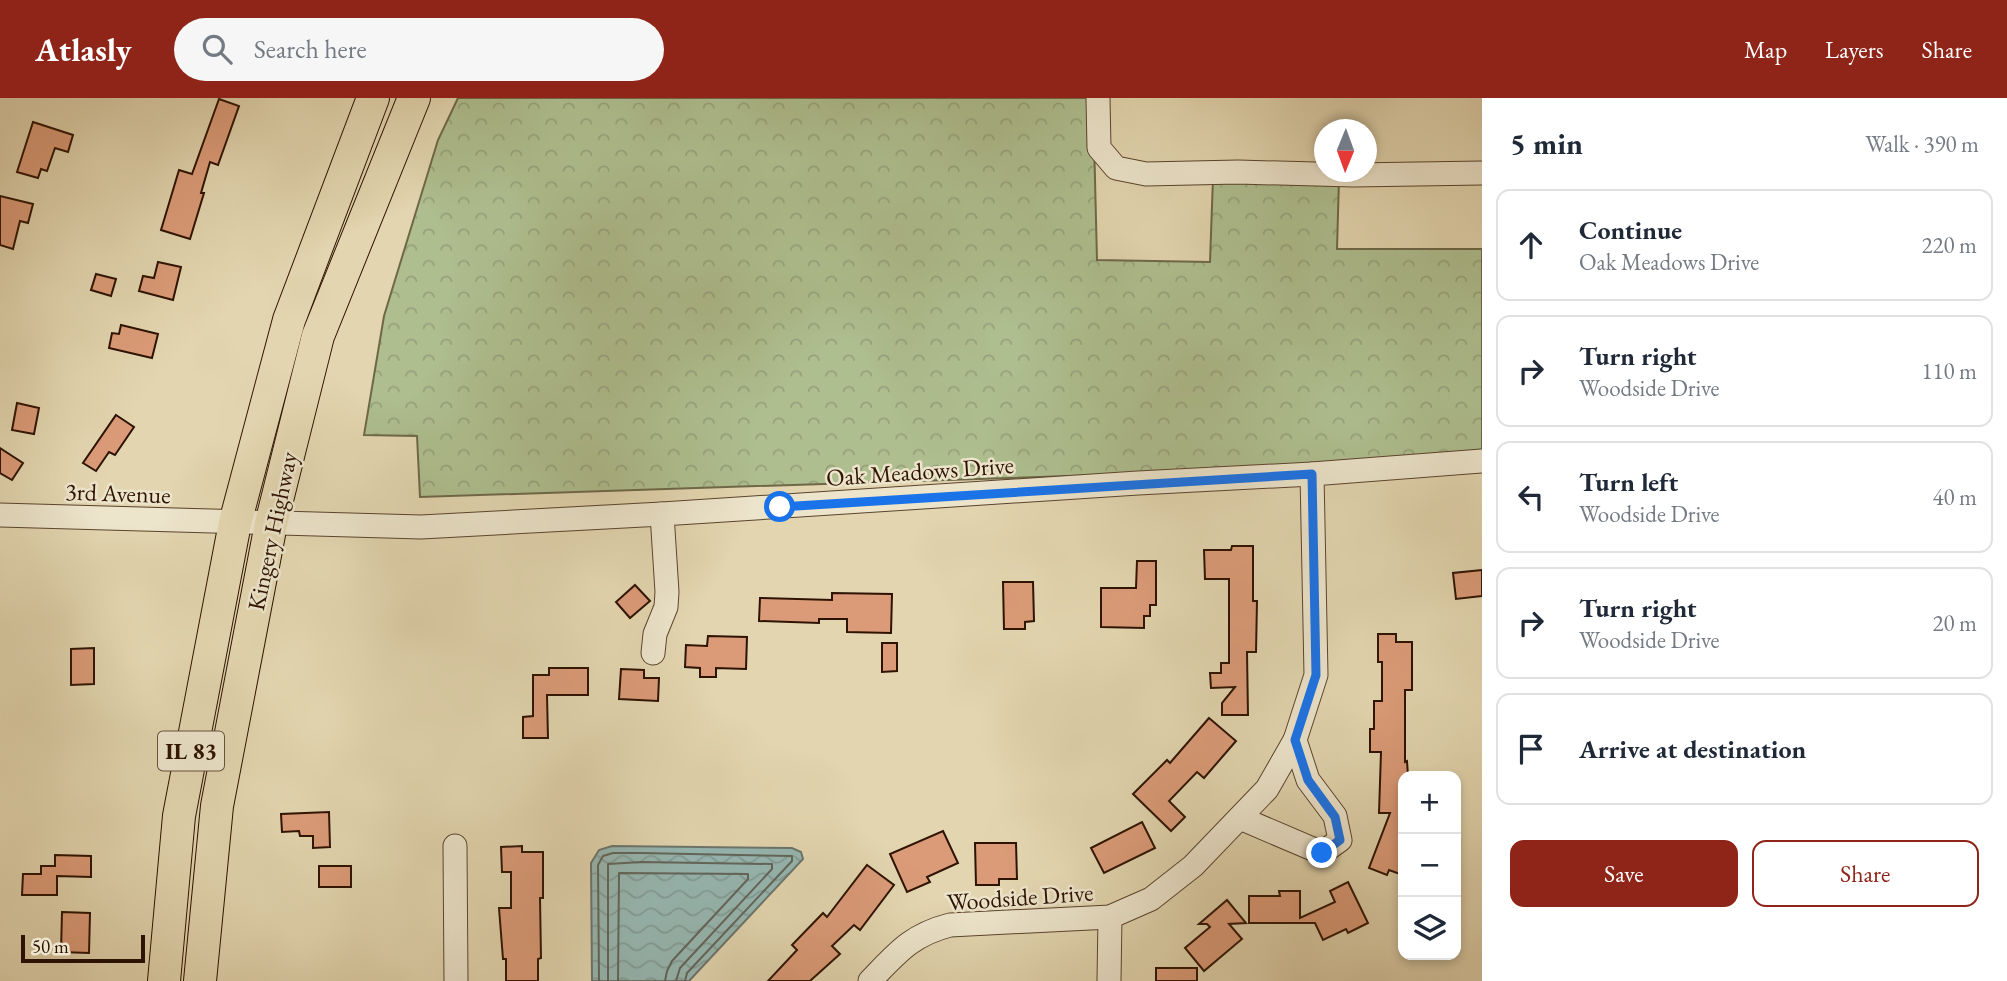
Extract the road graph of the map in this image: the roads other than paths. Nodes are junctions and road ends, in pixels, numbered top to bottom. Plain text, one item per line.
1 (373, 98) edge
2 (414, 98) edge
3 (1098, 98) edge
4 (1482, 173) edge
5 (1482, 461) edge
6 (1312, 474) junction
7 (662, 514) junction
8 (0, 515) edge
9 (235, 523) junction
10 (271, 524) junction
11 (653, 653) dead end
12 (1295, 740) junction
13 (1240, 818) junction
14 (455, 846) dead end
15 (1110, 917) junction
16 (164, 981) edge
17 (200, 981) edge
18 (456, 981) edge
19 (870, 981) edge
20 (1109, 981) edge

1 - 9 highway, Kingery Highway / IL 83
2 - 10 highway, Kingery Highway / IL 83
3 - 4 street
5 - 6 street, Oak Meadows Drive
6 - 7 street, Oak Meadows Drive
6 - 12 street, Woodside Drive
7 - 10 street, Oak Meadows Drive
7 - 11 street
8 - 9 street, 3rd Avenue
9 - 10 street, Oak Meadows Drive
9 - 16 highway, Kingery Highway / IL 83
10 - 17 highway, Kingery Highway / IL 83
12 - 13 street, Woodside Drive
12 - 13 street
13 - 15 street, Woodside Drive
14 - 18 street
15 - 19 street, Woodside Drive
15 - 20 street

